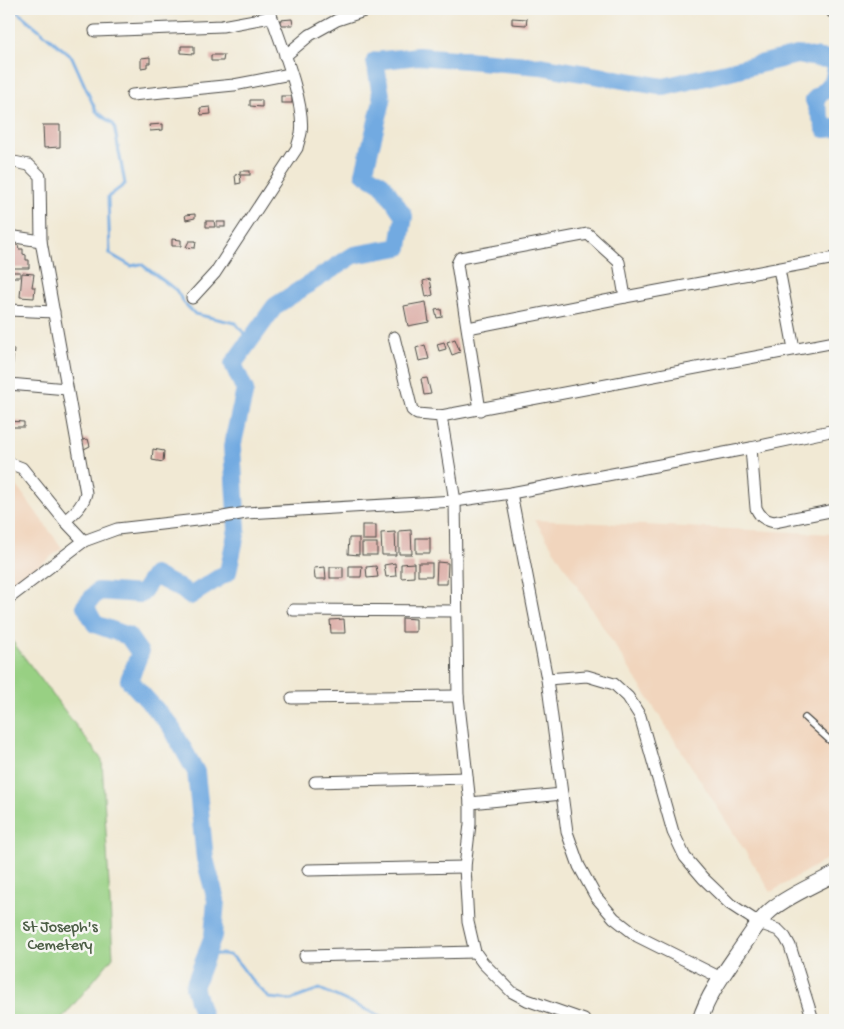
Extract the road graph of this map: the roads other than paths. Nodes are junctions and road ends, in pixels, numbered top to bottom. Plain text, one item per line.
1 (370, 9) edge
2 (270, 13) edge
3 (95, 31) dead end
4 (285, 56) junction
5 (290, 74) junction
6 (132, 95) dead end
7 (9, 161) edge
8 (9, 236) edge
9 (41, 241) junction
10 (835, 258) edge
11 (779, 269) junction
12 (625, 296) junction
13 (192, 298) dead end
14 (9, 310) edge
15 (54, 312) junction
16 (468, 328) junction
17 (394, 337) dead end
18 (835, 342) edge
19 (794, 349) junction
20 (9, 384) edge
21 (67, 389) junction
22 (480, 410) junction
23 (441, 416) junction
24 (835, 430) edge
25 (751, 448) junction
26 (9, 463) edge
27 (510, 493) junction
28 (455, 501) junction
29 (835, 510) edge
30 (65, 521) junction
31 (84, 541) junction
32 (9, 598) edge
33 (293, 610) dead end
34 (456, 611) junction
35 (547, 679) junction
36 (458, 696) junction
37 (292, 698) dead end
38 (805, 718) dead end
39 (835, 745) edge
40 (467, 778) junction
41 (315, 782) dead end
42 (562, 794) junction
43 (470, 803) junction
44 (465, 867) junction
45 (308, 870) dead end
46 (835, 874) edge
47 (759, 922) junction
48 (475, 952) junction
49 (305, 956) dead end
50 (721, 978) junction
51 (584, 1020) edge
52 (700, 1020) edge
53 (813, 1020) edge

1 - 4 street
2 - 3 street
2 - 4 street
4 - 5 street
5 - 6 street
5 - 13 street
7 - 9 street
8 - 9 street
9 - 15 street
10 - 11 street
11 - 12 street
11 - 19 street
12 - 16 street
12 - 16 street
14 - 15 street
15 - 21 street
16 - 22 street
17 - 23 street
18 - 19 street
19 - 22 street
20 - 21 street
21 - 30 street
22 - 23 street
23 - 28 street
24 - 25 street
25 - 27 street
25 - 29 street
26 - 30 street
27 - 28 street
27 - 35 street
28 - 31 street
28 - 34 street
30 - 31 street
31 - 32 street
33 - 34 street
34 - 36 street
35 - 42 street
35 - 47 street
36 - 37 street
36 - 40 street
38 - 39 lane
40 - 41 street
40 - 43 street
42 - 43 street
42 - 50 street
43 - 44 street
44 - 45 street
44 - 48 street
46 - 47 street
47 - 50 street
47 - 53 street
48 - 49 street
48 - 51 street
50 - 52 street

